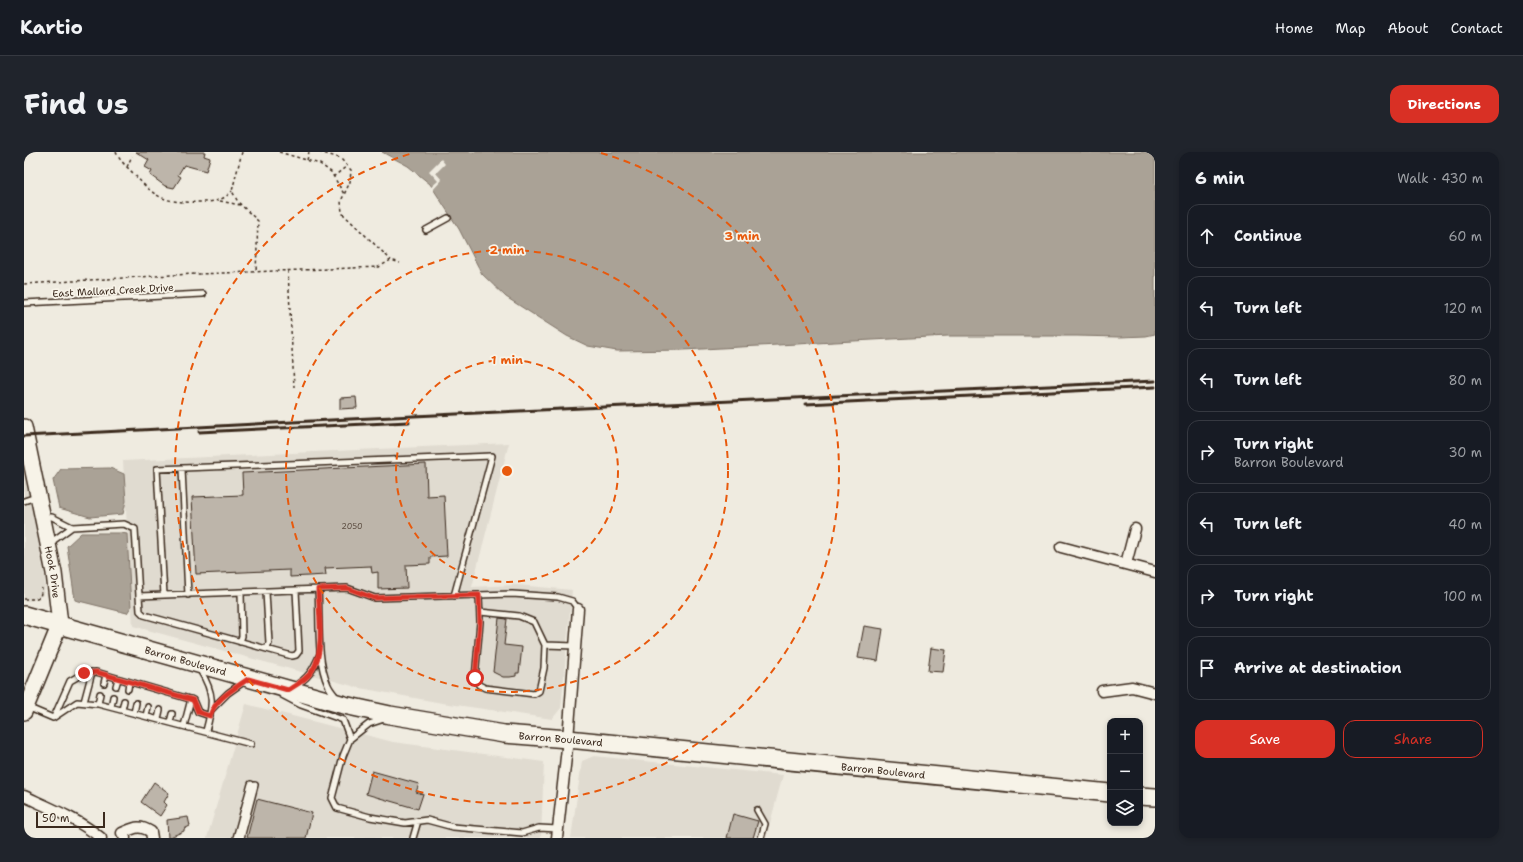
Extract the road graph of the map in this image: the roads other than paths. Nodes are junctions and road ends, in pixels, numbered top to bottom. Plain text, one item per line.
1 (448, 218) dead end
2 (426, 230) dead end
3 (203, 294) dead end
4 (24, 303) edge
5 (24, 427) edge
6 (182, 468) junction
7 (31, 499) edge
8 (42, 516) junction
9 (72, 527) junction
10 (1134, 529) dead end
11 (48, 544) junction
12 (1061, 547) dead end
13 (1126, 564) junction
14 (1155, 572) edge
15 (318, 589) junction
16 (296, 590) junction
17 (266, 592) junction
18 (241, 593) junction
19 (188, 595) junction
20 (479, 595) junction
21 (139, 596) junction
22 (164, 596) junction
23 (454, 596) junction
24 (578, 609) joint
25 (480, 612) junction
26 (24, 615) edge
27 (60, 624) junction
28 (240, 642) junction
29 (545, 645) junction
30 (575, 646) junction
31 (267, 649) junction
32 (320, 653) junction
33 (195, 664) junction
34 (92, 672) junction
35 (106, 675) junction
36 (118, 679) junction
37 (249, 679) junction
38 (129, 682) junction
39 (104, 683) dead end
40 (141, 685) junction
41 (116, 686) dead end
42 (128, 689) dead end
43 (153, 689) junction
44 (288, 690) junction
45 (1102, 691) dead end
46 (139, 692) dead end
47 (165, 692) junction
48 (1155, 693) edge
49 (100, 694) dead end
50 (177, 695) junction
51 (151, 696) dead end
52 (113, 698) dead end
53 (163, 699) dead end
54 (191, 699) junction
55 (124, 700) dead end
56 (84, 702) junction
57 (175, 702) dead end
58 (136, 703) dead end
59 (98, 704) junction
60 (344, 705) junction
61 (111, 707) junction
62 (148, 707) dead end
63 (212, 709) junction
64 (25, 710) edge
65 (122, 710) junction
66 (160, 710) dead end
67 (134, 713) junction
68 (172, 714) dead end
69 (146, 716) junction
70 (210, 716) junction
71 (395, 716) junction
72 (53, 718) junction
73 (158, 719) junction
74 (170, 722) junction
75 (184, 726) junction
76 (206, 732) junction
77 (350, 739) junction
78 (568, 739) junction
79 (251, 744) dead end
80 (1107, 793) edge
81 (24, 796) edge
82 (757, 810) dead end
83 (418, 821) junction
84 (557, 833) edge
85 (101, 838) edge
86 (125, 838) edge
87 (152, 838) edge
88 (236, 838) edge
89 (241, 838) edge
90 (413, 838) edge
91 (762, 838) edge

1 - 2 lane
3 - 4 lane, East Mallard Creek Drive
5 - 7 street, Hook Drive
6 - 19 lane
6 - 22 lane
6 - 23 lane
7 - 8 street, Hook Drive
8 - 9 lane
8 - 11 street, Hook Drive
9 - 11 lane
9 - 21 lane
10 - 13 street
11 - 27 street, Hook Drive
12 - 13 street
13 - 14 street
15 - 16 lane
15 - 23 lane
15 - 32 lane
16 - 17 lane
16 - 31 lane
17 - 18 lane
17 - 31 lane
18 - 19 lane
18 - 28 lane
19 - 22 lane
20 - 23 lane
20 - 24 lane
20 - 25 lane
21 - 22 lane
21 - 28 lane
24 - 30 street
25 - 29 lane
25 - 29 lane
26 - 27 main road, Barron Boulevard
27 - 33 main road, Barron Boulevard
27 - 64 street, Hook Drive
28 - 31 lane
29 - 30 lane
30 - 78 street
32 - 44 lane
32 - 60 lane
33 - 37 main road, Barron Boulevard
33 - 63 lane
34 - 35 lane
34 - 56 lane
34 - 72 lane
35 - 36 lane
35 - 39 lane
36 - 38 lane
36 - 41 lane
37 - 44 main road, Barron Boulevard
37 - 63 lane
37 - 77 lane
38 - 40 lane
38 - 42 lane
40 - 43 lane
40 - 46 lane
43 - 47 lane
43 - 51 lane
44 - 60 main road, Barron Boulevard
45 - 48 street
47 - 50 lane
47 - 53 lane
49 - 59 lane
50 - 54 lane
50 - 57 lane
52 - 61 lane
54 - 70 lane
54 - 75 lane
55 - 65 lane
56 - 59 lane
56 - 72 lane
58 - 67 lane
59 - 61 lane
60 - 71 main road, Barron Boulevard
61 - 65 lane
62 - 69 lane
63 - 70 lane
64 - 72 lane
65 - 67 lane
66 - 73 lane
67 - 69 lane
68 - 74 lane
69 - 73 lane
70 - 76 lane
71 - 77 lane
71 - 78 main road, Barron Boulevard
73 - 74 lane
74 - 75 lane
75 - 76 lane
76 - 79 lane
77 - 83 lane
78 - 80 main road, Barron Boulevard
78 - 84 street
81 - 85 street
82 - 91 lane
83 - 84 lane
83 - 90 lane
86 - 87 street
88 - 89 lane

